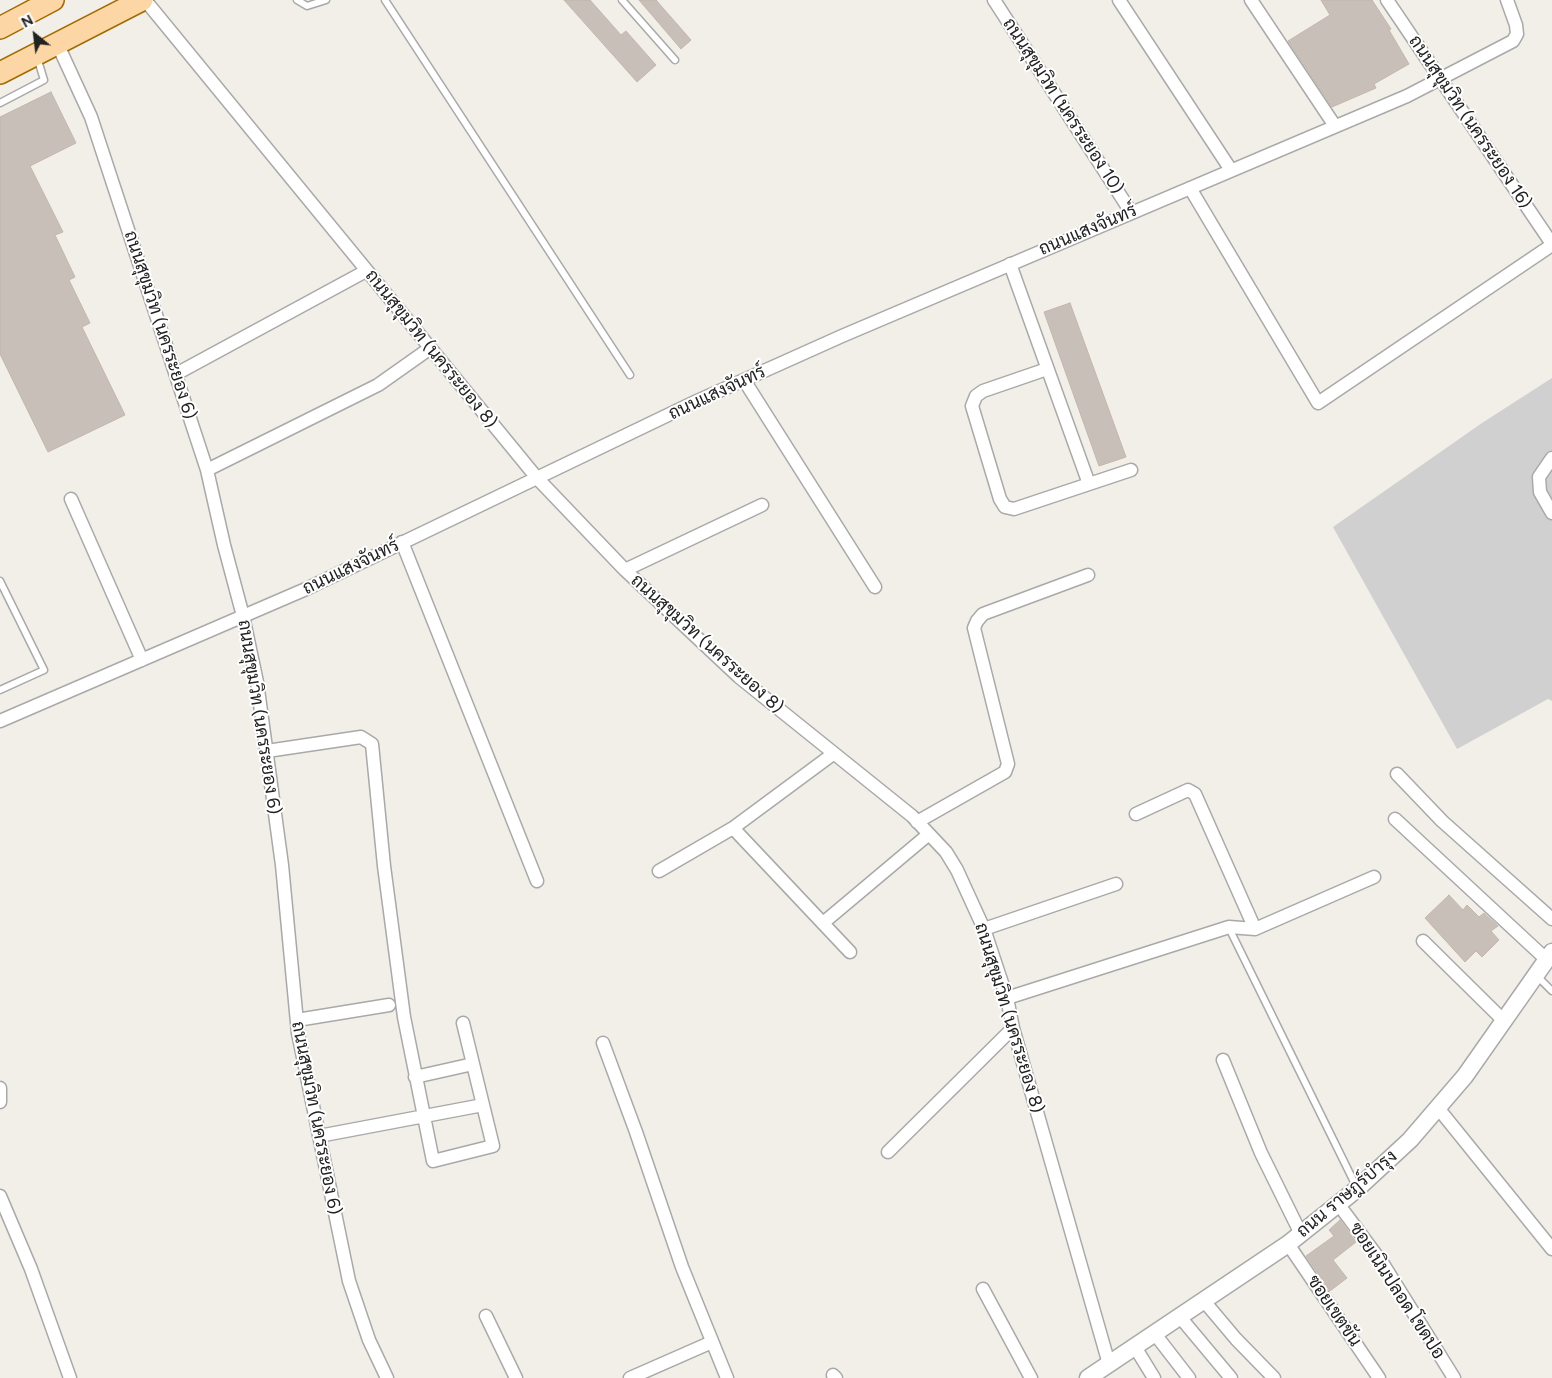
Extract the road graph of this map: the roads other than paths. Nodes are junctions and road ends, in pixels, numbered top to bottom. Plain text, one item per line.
1 (53, 0) edge
2 (144, 0) edge
3 (297, 0) edge
4 (326, 0) edge
5 (386, 0) edge
6 (622, 0) edge
7 (994, 0) edge
8 (1119, 0) edge
9 (1251, 0) edge
10 (1387, 0) edge
11 (1506, 0) edge
12 (0, 28) edge
13 (57, 43) junction
14 (36, 54) junction
15 (675, 60) dead end
16 (0, 73) edge
17 (1440, 78) junction
18 (0, 103) edge
19 (1335, 126) junction
20 (1231, 170) junction
21 (1190, 188) junction
22 (1131, 212) junction
23 (1552, 245) edge
24 (1010, 264) junction
25 (366, 271) junction
26 (429, 349) junction
27 (1047, 369) junction
28 (176, 374) junction
29 (630, 375) dead end
30 (744, 380) junction
31 (1552, 458) edge
32 (208, 470) junction
33 (1131, 470) dead end
34 (537, 478) junction
35 (1090, 484) junction
36 (71, 498) dead end
37 (762, 505) dead end
38 (1552, 513) edge
39 (402, 542) junction
40 (625, 570) junction
41 (1088, 575) dead end
42 (0, 580) edge
43 (875, 587) dead end
44 (244, 616) junction
45 (142, 660) junction
46 (0, 690) edge
47 (0, 720) edge
48 (267, 752) junction
49 (833, 754) junction
50 (1398, 774) dead end
51 (1136, 814) dead end
52 (1395, 819) dead end
53 (918, 822) junction
54 (734, 828) junction
55 (929, 834) junction
56 (659, 871) dead end
57 (1374, 877) dead end
58 (537, 881) dead end
59 (1116, 884) dead end
60 (1552, 919) edge
61 (823, 923) junction
62 (1229, 928) junction
63 (984, 929) junction
64 (1255, 929) junction
65 (1423, 941) dead end
66 (850, 952) dead end
67 (1549, 956) edge
68 (1537, 975) junction
69 (1552, 991) edge
70 (1007, 998) junction
71 (389, 1005) dead end
72 (297, 1020) junction
73 (1503, 1020) junction
74 (463, 1023) dead end
75 (1013, 1028) junction
76 (603, 1043) dead end
77 (1223, 1060) dead end
78 (473, 1064) junction
79 (415, 1077) junction
80 (0, 1088) edge
81 (0, 1102) edge
82 (483, 1105) junction
83 (1438, 1108) junction
84 (425, 1118) junction
85 (319, 1136) junction
86 (888, 1152) dead end
87 (1357, 1189) junction
88 (0, 1196) edge
89 (1339, 1205) junction
90 (1294, 1239) junction
91 (1552, 1249) edge
92 (983, 1289) dead end
93 (1204, 1301) junction
94 (486, 1316) dead end
95 (1180, 1317) junction
96 (1155, 1334) junction
97 (712, 1342) junction
98 (1135, 1347) junction
99 (1109, 1364) junction
100 (70, 1378) edge
101 (387, 1378) edge
102 (516, 1378) edge
103 (630, 1378) edge
104 (727, 1378) edge
105 (1031, 1378) edge
106 (1088, 1378) edge
107 (1154, 1378) edge
108 (1189, 1378) edge
109 (1231, 1378) edge
110 (1274, 1378) edge
111 (1379, 1378) edge
112 (1454, 1378) edge

1 - 12 main road
2 - 13 main road
2 - 25 street, ถนนสุขุมวิท (นครระยอง 8)
3 - 4 lane
5 - 29 lane
6 - 15 lane
7 - 22 street, ถนนสุขุมวิท (นครระยอง 10)
8 - 20 street
9 - 19 street
10 - 17 street, ถนนสุขุมวิท (นครระยอง 16)
11 - 17 street, ถนนแสงจันทร์
13 - 14 main road
13 - 28 street, ถนนสุขุมวิท (นครระยอง 6)
14 - 16 main road
14 - 18 lane
17 - 19 street, ถนนแสงจันทร์
17 - 23 street, ถนนสุขุมวิท (นครระยอง 16)
19 - 20 street, ถนนแสงจันทร์
20 - 21 street, ถนนแสงจันทร์
21 - 22 street, ถนนแสงจันทร์
21 - 23 street
22 - 24 street, ถนนแสงจันทร์
24 - 27 street
24 - 30 street, ถนนแสงจันทร์
25 - 26 street, ถนนสุขุมวิท (นครระยอง 8)
25 - 28 street
26 - 32 street
26 - 34 street, ถนนสุขุมวิท (นครระยอง 8)
27 - 35 street
27 - 35 street
28 - 32 street, ถนนสุขุมวิท (นครระยอง 6)
30 - 34 street, ถนนแสงจันทร์
30 - 43 street
31 - 38 street
32 - 44 street, ถนนสุขุมวิท (นครระยอง 6)
33 - 35 street
34 - 39 street, ถนนแสงจันทร์
34 - 40 street, ถนนสุขุมวิท (นครระยอง 8)
36 - 45 street
37 - 40 street
39 - 44 street, ถนนแสงจันทร์
39 - 58 street
40 - 49 street, ถนนสุขุมวิท (นครระยอง 8)
41 - 53 street
42 - 46 lane
44 - 45 street, ถนนแสงจันทร์
44 - 48 street, ถนนสุขุมวิท (นครระยอง 6)
45 - 47 street, ถนนแสงจันทร์
48 - 72 street, ถนนสุขุมวิท (นครระยอง 6)
48 - 79 street
49 - 53 street, ถนนสุขุมวิท (นครระยอง 8)
49 - 54 street
50 - 60 street
51 - 64 street
52 - 67 street
53 - 55 street, ถนนสุขุมวิท (นครระยอง 8)
54 - 56 street
54 - 61 street
55 - 61 street
55 - 63 street, ถนนสุขุมวิท (นครระยอง 8)
57 - 64 street
59 - 63 street
61 - 66 street
62 - 64 street
62 - 70 street
62 - 87 lane
63 - 70 street, ถนนสุขุมวิท (นครระยอง 8)
65 - 73 street
67 - 68 street, ถนน ราษฎร์บำรุง
68 - 69 lane
68 - 73 street, ถนน ราษฎร์บำรุง
70 - 75 street, ถนนสุขุมวิท (นครระยอง 8)
71 - 72 street
72 - 85 street, ถนนสุขุมวิท (นครระยอง 6)
73 - 83 street, ถนน ราษฎร์บำรุง
74 - 78 street
75 - 86 street
75 - 99 street, ถนนสุขุมวิท (นครระยอง 8)
76 - 97 street
77 - 90 street, ซอยเขตขัน
78 - 79 street
78 - 82 street
79 - 84 street
80 - 81 street
82 - 84 street
82 - 84 street
83 - 87 street, ถนน ราษฎร์บำรุง
83 - 91 street
84 - 85 street
85 - 101 street, ถนนสุขุมวิท (นครระยอง 6)
87 - 89 street, ถนน ราษฎร์บำรุง
88 - 100 street
89 - 90 street, ถนน ราษฎร์บำรุง
89 - 112 street, ซอยเนินปลอด โขดปอ
90 - 93 street, ถนน ราษฎร์บำรุง
90 - 111 street, ซอยเขตขัน
92 - 105 street
93 - 95 street, ถนน ราษฎร์บำรุง
93 - 110 street
94 - 102 street
95 - 96 street, ถนน ราษฎร์บำรุง
95 - 109 street
96 - 98 street, ถนน ราษฎร์บำรุง
96 - 108 street
97 - 103 street
97 - 104 street
98 - 99 street, ถนน ราษฎร์บำรุง
98 - 107 street
99 - 106 street, ถนน ราษฎร์บำรุง

